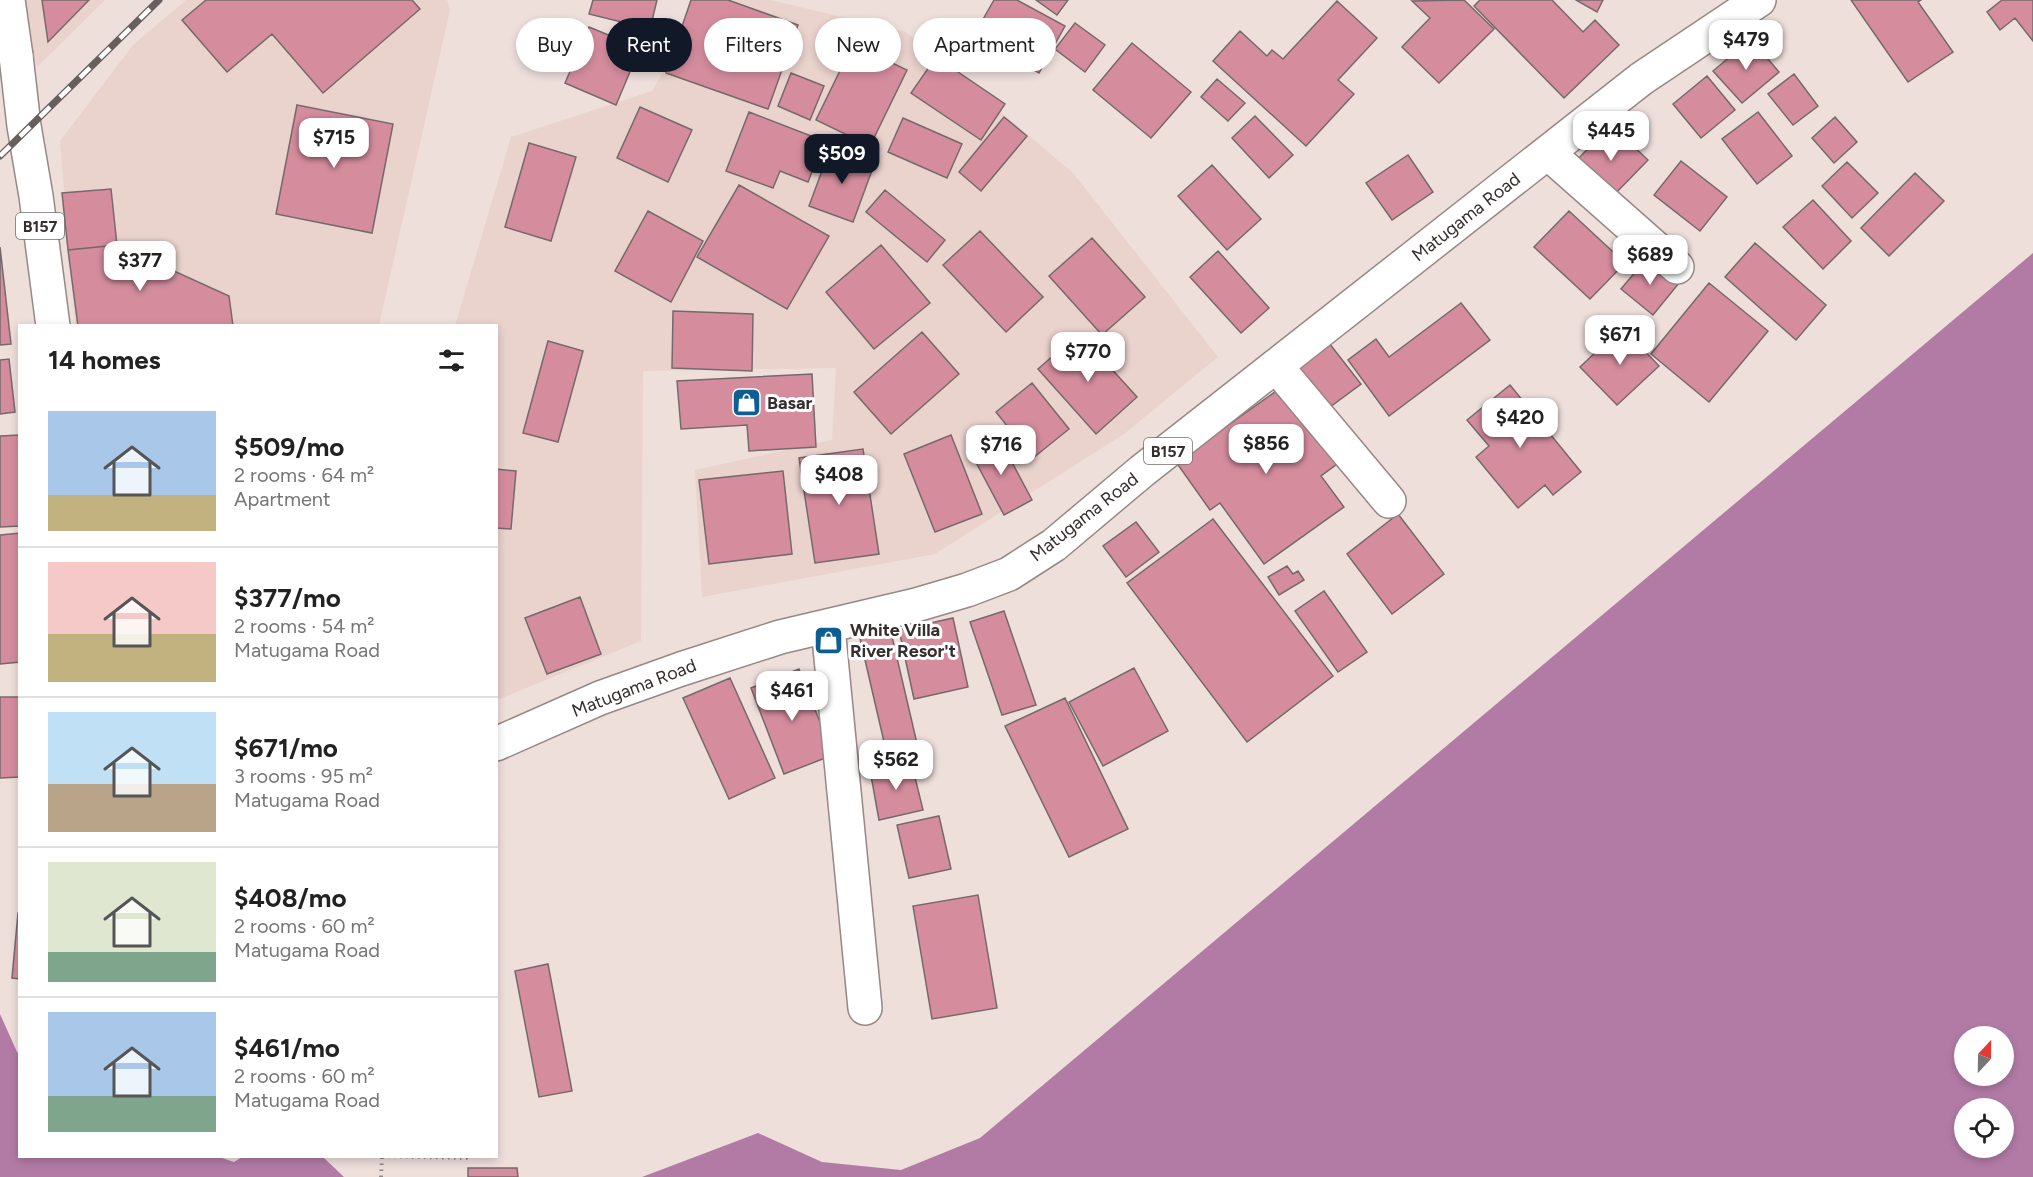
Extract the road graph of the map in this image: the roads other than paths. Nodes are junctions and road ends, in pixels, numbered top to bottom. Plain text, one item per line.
1 (8, 0) edge
2 (1759, 0) edge
3 (0, 21) edge
4 (16, 56) junction
5 (0, 99) edge
6 (24, 126) junction
7 (1548, 153) junction
8 (1677, 267) dead end
9 (53, 324) edge
10 (1276, 366) junction
11 (1389, 501) dead end
12 (828, 627) junction
13 (498, 743) edge
14 (865, 1008) dead end

1 - 4 main road
2 - 7 main road, Matugama Road / B157
3 - 4 main road, B157
4 - 6 main road, B157
5 - 6 main road
6 - 9 main road, B157
7 - 8 main road
7 - 10 main road, Matugama Road / B157
10 - 11 main road
10 - 12 main road, Matugama Road / B157
12 - 13 main road, Matugama Road / B157
12 - 14 main road

